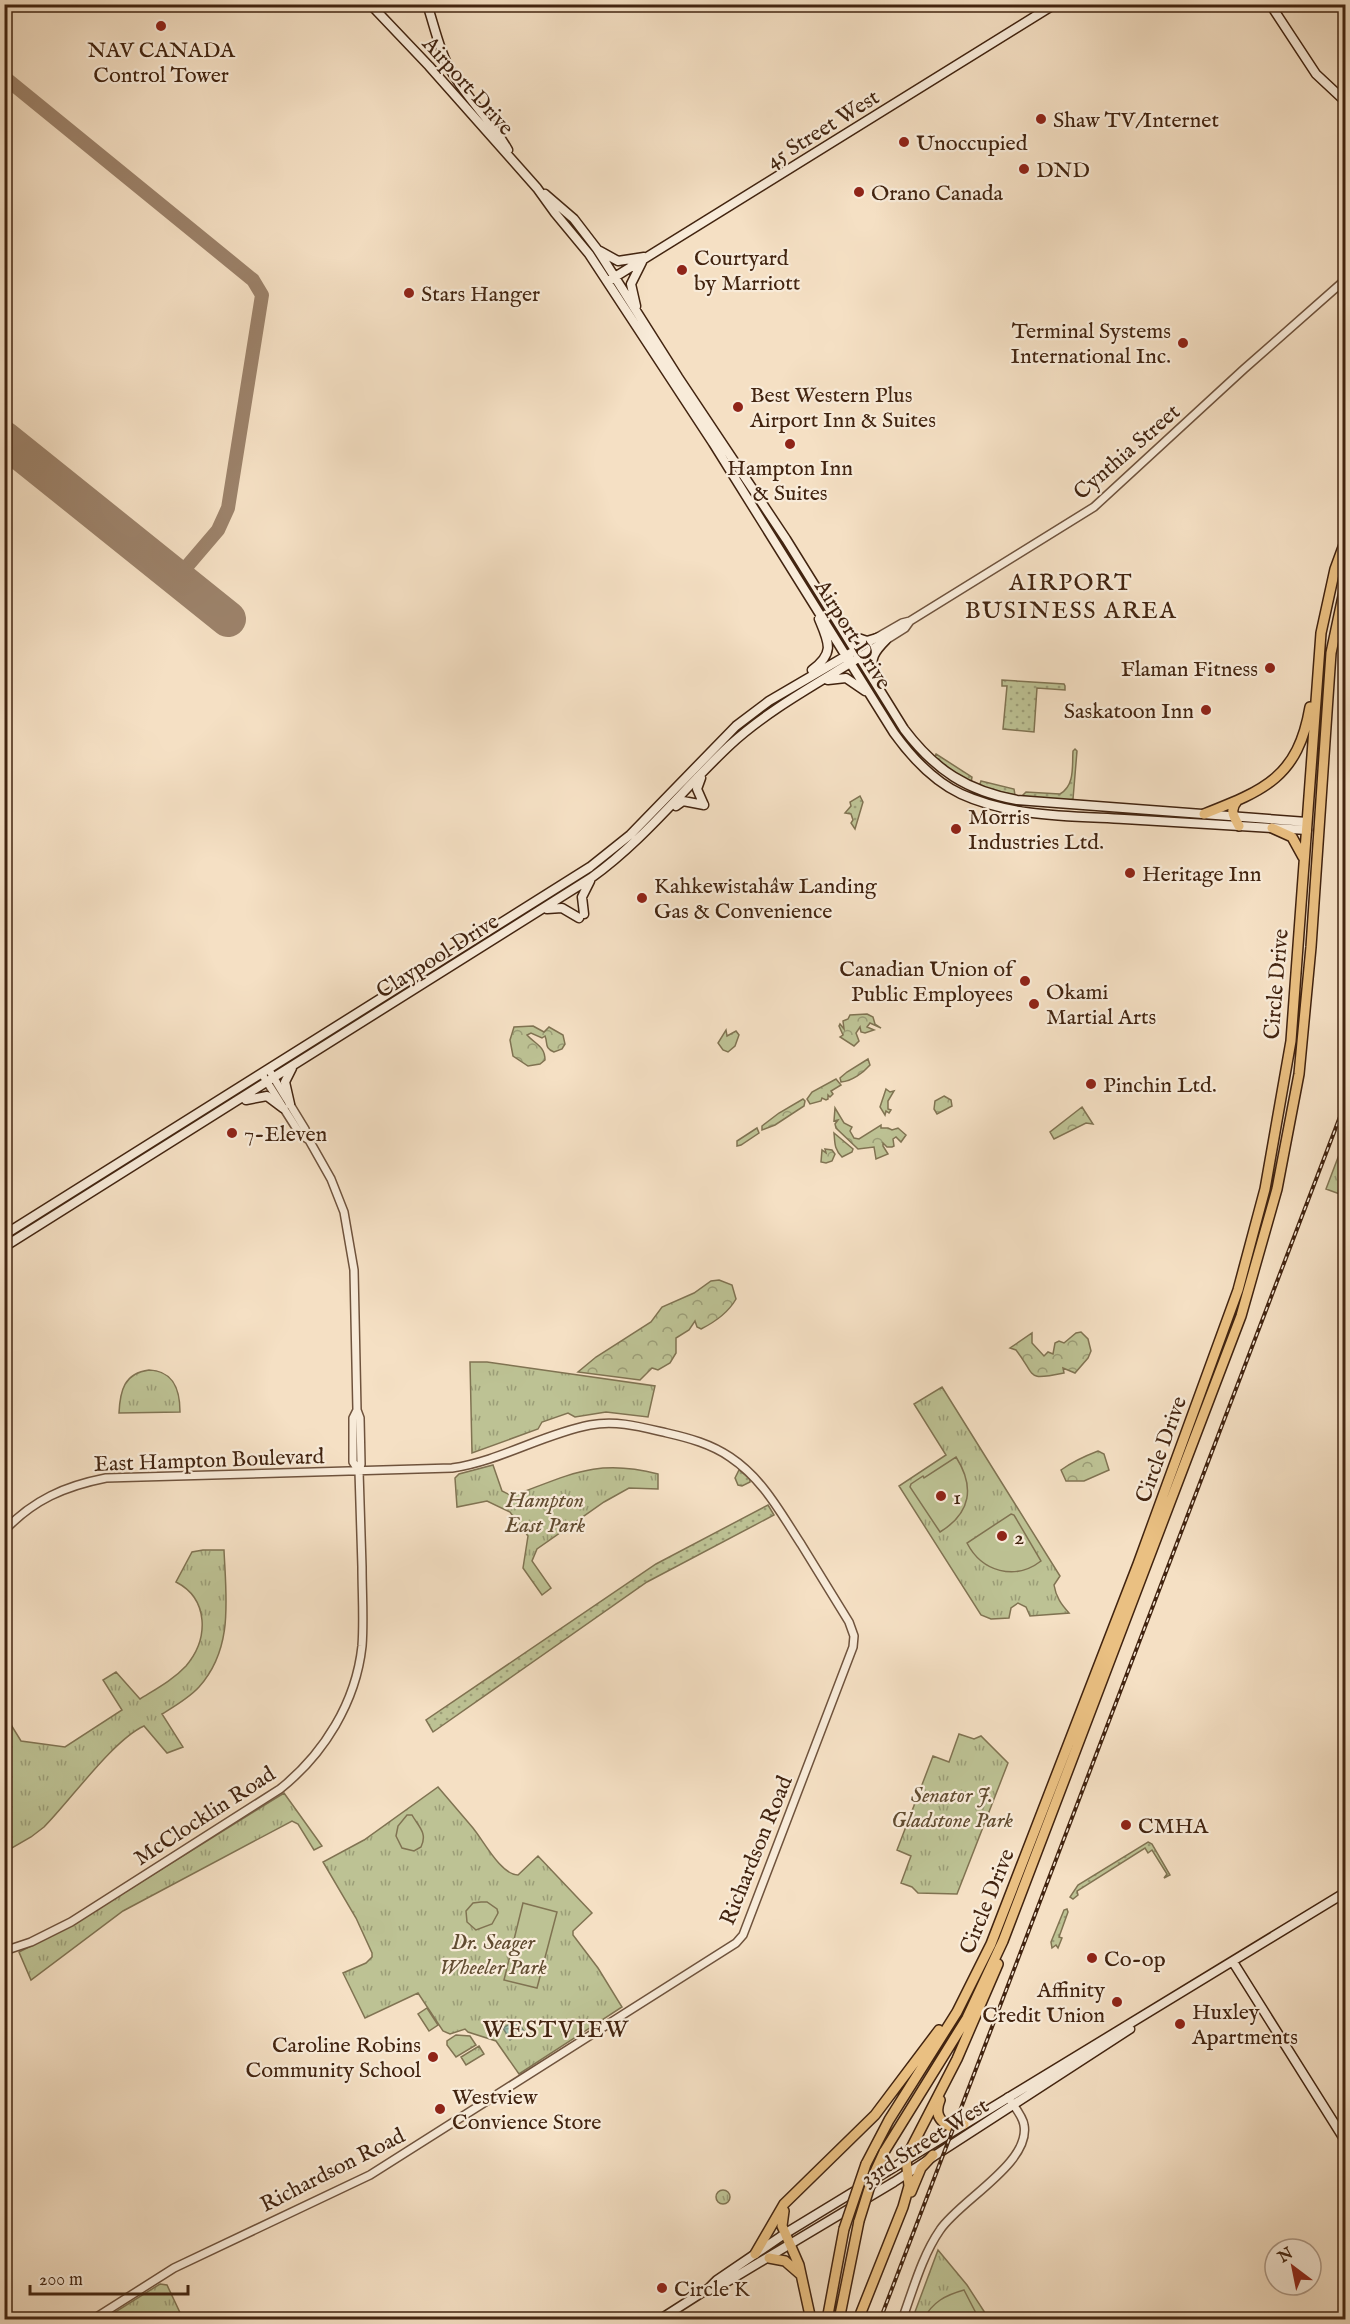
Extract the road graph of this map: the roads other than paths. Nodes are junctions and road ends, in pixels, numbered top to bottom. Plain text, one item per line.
1 (370, 4) edge
2 (427, 4) edge
3 (1055, 4) edge
4 (1270, 4) edge
5 (1346, 102) edge
6 (516, 163) junction
7 (537, 188) junction
8 (597, 249) junction
9 (647, 258) junction
10 (1346, 279) edge
11 (611, 280) junction
12 (639, 315) junction
13 (1346, 539) edge
14 (1346, 582) edge
15 (810, 597) junction
16 (845, 634) junction
17 (883, 638) junction
18 (857, 653) junction
19 (1319, 658) junction
20 (848, 659) junction
21 (796, 685) junction
22 (807, 690) junction
23 (881, 691) junction
24 (872, 697) junction
25 (1323, 766) junction
26 (704, 772) junction
27 (1238, 800) junction
28 (667, 812) junction
29 (1204, 814) junction
30 (1237, 821) junction
31 (1308, 826) junction
32 (1272, 828) junction
33 (1304, 867) junction
34 (1316, 877) junction
35 (591, 878) junction
36 (543, 909) junction
37 (294, 1065) junction
38 (266, 1072) junction
39 (271, 1081) junction
40 (234, 1103) junction
41 (286, 1106) junction
42 (4, 1235) edge
43 (4, 1247) edge
44 (359, 1471) junction
45 (4, 1531) edge
46 (1346, 1892) edge
47 (1003, 1941) junction
48 (4, 1951) edge
49 (983, 1961) junction
50 (1233, 1962) junction
51 (957, 2060) junction
52 (1010, 2102) junction
53 (964, 2124) junction
54 (1346, 2142) edge
55 (933, 2155) junction
56 (906, 2160) junction
57 (818, 2170) junction
58 (908, 2173) junction
59 (903, 2207) junction
60 (786, 2233) junction
61 (791, 2245) junction
62 (755, 2254) junction
63 (769, 2258) junction
64 (804, 2285) junction
65 (709, 2288) junction
66 (92, 2319) edge
67 (659, 2319) edge
68 (811, 2319) edge
69 (827, 2319) edge
70 (839, 2319) edge
71 (858, 2319) edge
72 (902, 2319) edge

1 - 6 main road, Airport Drive
2 - 6 main road, Airport Drive
3 - 9 main road, 45 Street West
4 - 5 main road
6 - 7 main road, Airport Drive
7 - 8 main road, Airport Drive
7 - 11 main road, Airport Drive
8 - 9 main road
8 - 11 main road, Airport Drive
9 - 11 main road, 45 Street West
9 - 12 main road
10 - 17 street, Cynthia Street
11 - 12 main road, Airport Drive
11 - 15 main road, Airport Drive
12 - 16 main road, Airport Drive
13 - 19 highway, Circle Drive
14 - 25 highway, Circle Drive
15 - 20 main road, Airport Drive
15 - 21 main road
16 - 17 main road
16 - 18 main road, Airport Drive
17 - 18 street, Cynthia Street
17 - 23 main road
18 - 20 main road, Claypool Drive
18 - 23 main road, Airport Drive
19 - 27 highway
19 - 31 highway, Circle Drive
20 - 21 main road, Claypool Drive
20 - 22 main road, Claypool Drive
20 - 24 main road, Airport Drive
21 - 38 main road, Claypool Drive
22 - 24 main road
22 - 26 main road, Claypool Drive
23 - 29 main road, Airport Drive
24 - 30 main road, Airport Drive
25 - 31 highway
25 - 34 highway, Circle Drive
26 - 28 main road, Claypool Drive
26 - 28 main road
27 - 29 highway
27 - 30 highway
28 - 35 main road, Claypool Drive
29 - 30 main road, Airport Drive
30 - 31 main road, Airport Drive
30 - 32 main road, Airport Drive
31 - 32 main road, Airport Drive
31 - 33 highway, Circle Drive
31 - 34 highway
32 - 33 highway
33 - 49 highway, Circle Drive
34 - 47 highway, Circle Drive
35 - 36 main road, Claypool Drive
35 - 36 main road
36 - 37 main road, Claypool Drive
37 - 39 main road, Claypool Drive
37 - 41 main road
38 - 39 street, McClocklin Road
38 - 42 main road, Claypool Drive
39 - 40 main road, Claypool Drive
39 - 41 street, McClocklin Road
40 - 41 main road
40 - 43 main road, Claypool Drive
41 - 44 street, McClocklin Road
44 - 45 street, East Hampton Boulevard
44 - 48 street, McClocklin Road
44 - 66 street, Richardson Road
46 - 50 main road, 33rd Street West
47 - 51 highway
47 - 70 highway, Circle Drive, bridge
49 - 57 highway
49 - 69 highway, Circle Drive, bridge
50 - 52 main road, 33rd Street West
50 - 54 main road
51 - 53 highway
51 - 56 highway
52 - 53 main road, 33rd Street West
52 - 55 main road, 33rd Street West
52 - 72 street
53 - 56 main road, 33rd Street West
55 - 58 main road, 33rd Street West
55 - 59 highway
56 - 58 highway
56 - 60 main road, 33rd Street West
57 - 60 highway
57 - 62 highway
58 - 59 highway
58 - 61 main road, 33rd Street West
59 - 71 highway
60 - 61 highway
60 - 62 main road, 33rd Street West
61 - 63 main road, 33rd Street West
61 - 64 highway
62 - 65 main road, 33rd Street West
63 - 64 highway
63 - 65 main road, 33rd Street West
64 - 68 highway
65 - 67 main road, 33rd Street West

